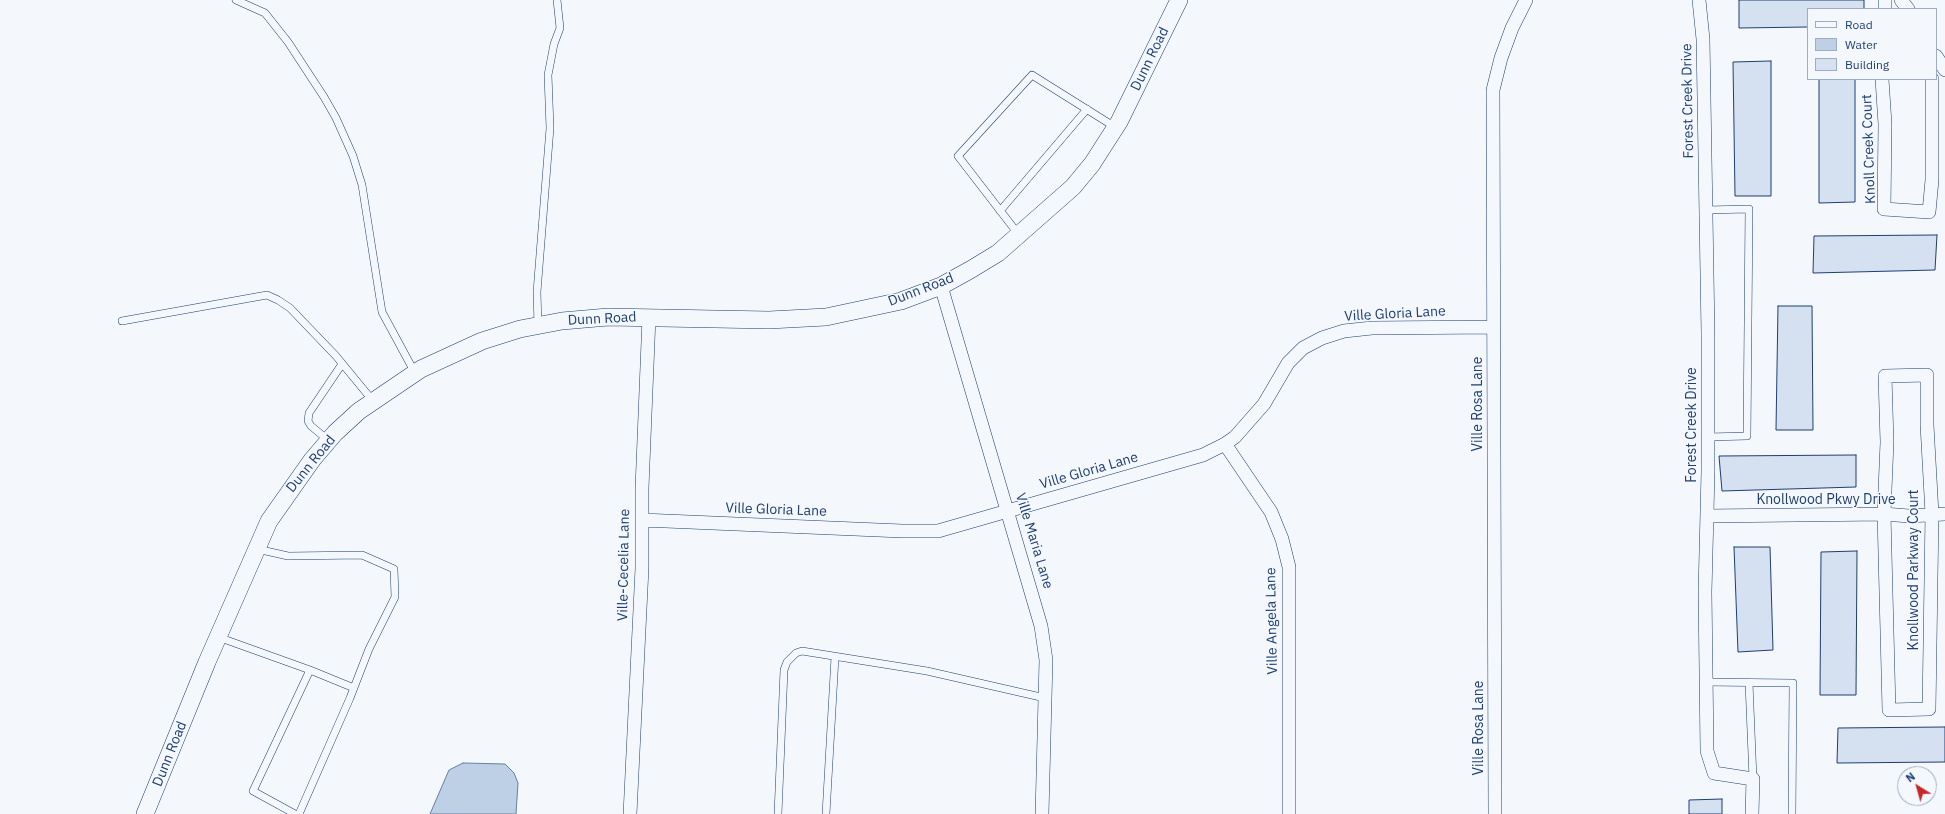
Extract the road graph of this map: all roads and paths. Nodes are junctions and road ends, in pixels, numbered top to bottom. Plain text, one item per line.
1 (236, 0) edge
2 (557, 0) edge
3 (1179, 0) edge
4 (1526, 0) edge
5 (1699, 0) edge
6 (1901, 0) edge
7 (1907, 8) edge
8 (1937, 58) edge
9 (1945, 70) edge
10 (1882, 80) edge
11 (1932, 80) edge
12 (1087, 109) junction
13 (1115, 127) junction
14 (1706, 210) junction
15 (1000, 211) junction
16 (1019, 235) junction
17 (941, 286) junction
18 (649, 317) junction
19 (122, 321) dead end
20 (538, 326) junction
21 (1494, 327) junction
22 (342, 364) junction
23 (416, 373) junction
24 (373, 401) junction
25 (1708, 437) junction
26 (330, 440) junction
27 (1225, 444) junction
28 (1008, 512) junction
29 (1884, 514) junction
30 (1939, 514) edge
31 (1706, 516) junction
32 (642, 520) junction
33 (256, 549) junction
34 (218, 637) junction
35 (835, 657) junction
36 (310, 670) junction
37 (1706, 682) junction
38 (1748, 683) junction
39 (354, 688) junction
40 (1045, 698) junction
41 (1753, 779) junction
42 (144, 814) edge
43 (295, 814) edge
44 (299, 814) edge
45 (630, 814) edge
46 (778, 814) edge
47 (826, 814) edge
48 (1042, 814) edge
49 (1289, 814) edge
50 (1495, 814) edge
51 (1752, 814) edge
52 (1792, 814) edge

1 - 23 lane
2 - 20 lane
3 - 13 street, Dunn Road
4 - 21 street, Ville Rosa Lane
5 - 14 street, Forest Creek Drive
6 - 7 street
8 - 9 street
10 - 11 street, Knoll Creek Court
12 - 13 lane
12 - 15 lane
12 - 15 lane
13 - 16 street, Dunn Road
14 - 25 street, Forest Creek Drive
14 - 25 lane
15 - 16 lane
16 - 17 street, Dunn Road
17 - 18 street, Dunn Road
17 - 28 street, Ville Maria Lane
18 - 20 street, Dunn Road
18 - 32 street, Ville-Cecelia Lane
19 - 22 lane
20 - 23 street, Dunn Road
21 - 27 street, Ville Gloria Lane
21 - 50 street, Ville Rosa Lane
22 - 24 lane
22 - 26 lane
23 - 24 street, Dunn Road
24 - 26 street, Dunn Road
25 - 31 street, Forest Creek Drive
26 - 33 street, Dunn Road
27 - 28 street, Ville Gloria Lane
27 - 49 street, Ville Angela Lane
28 - 32 street, Ville Gloria Lane
28 - 40 street, Ville Maria Lane
29 - 30 street, Knollwood Pkwy Drive
29 - 30 street, Knollwood Parkway Court
29 - 30 street, Knollwood Parkway Court
29 - 31 street, Knollwood Pkwy Drive
31 - 37 street, Forest Creek Drive
32 - 45 street, Ville-Cecelia Lane
33 - 34 street, Dunn Road
33 - 39 lane
34 - 36 lane
34 - 42 street, Dunn Road
35 - 40 lane
35 - 46 lane
35 - 47 lane
36 - 39 lane
36 - 43 lane
37 - 38 lane
37 - 41 street, Forest Creek Drive
38 - 41 lane
38 - 52 lane
39 - 44 lane
40 - 48 street, Ville Maria Lane
41 - 51 street

